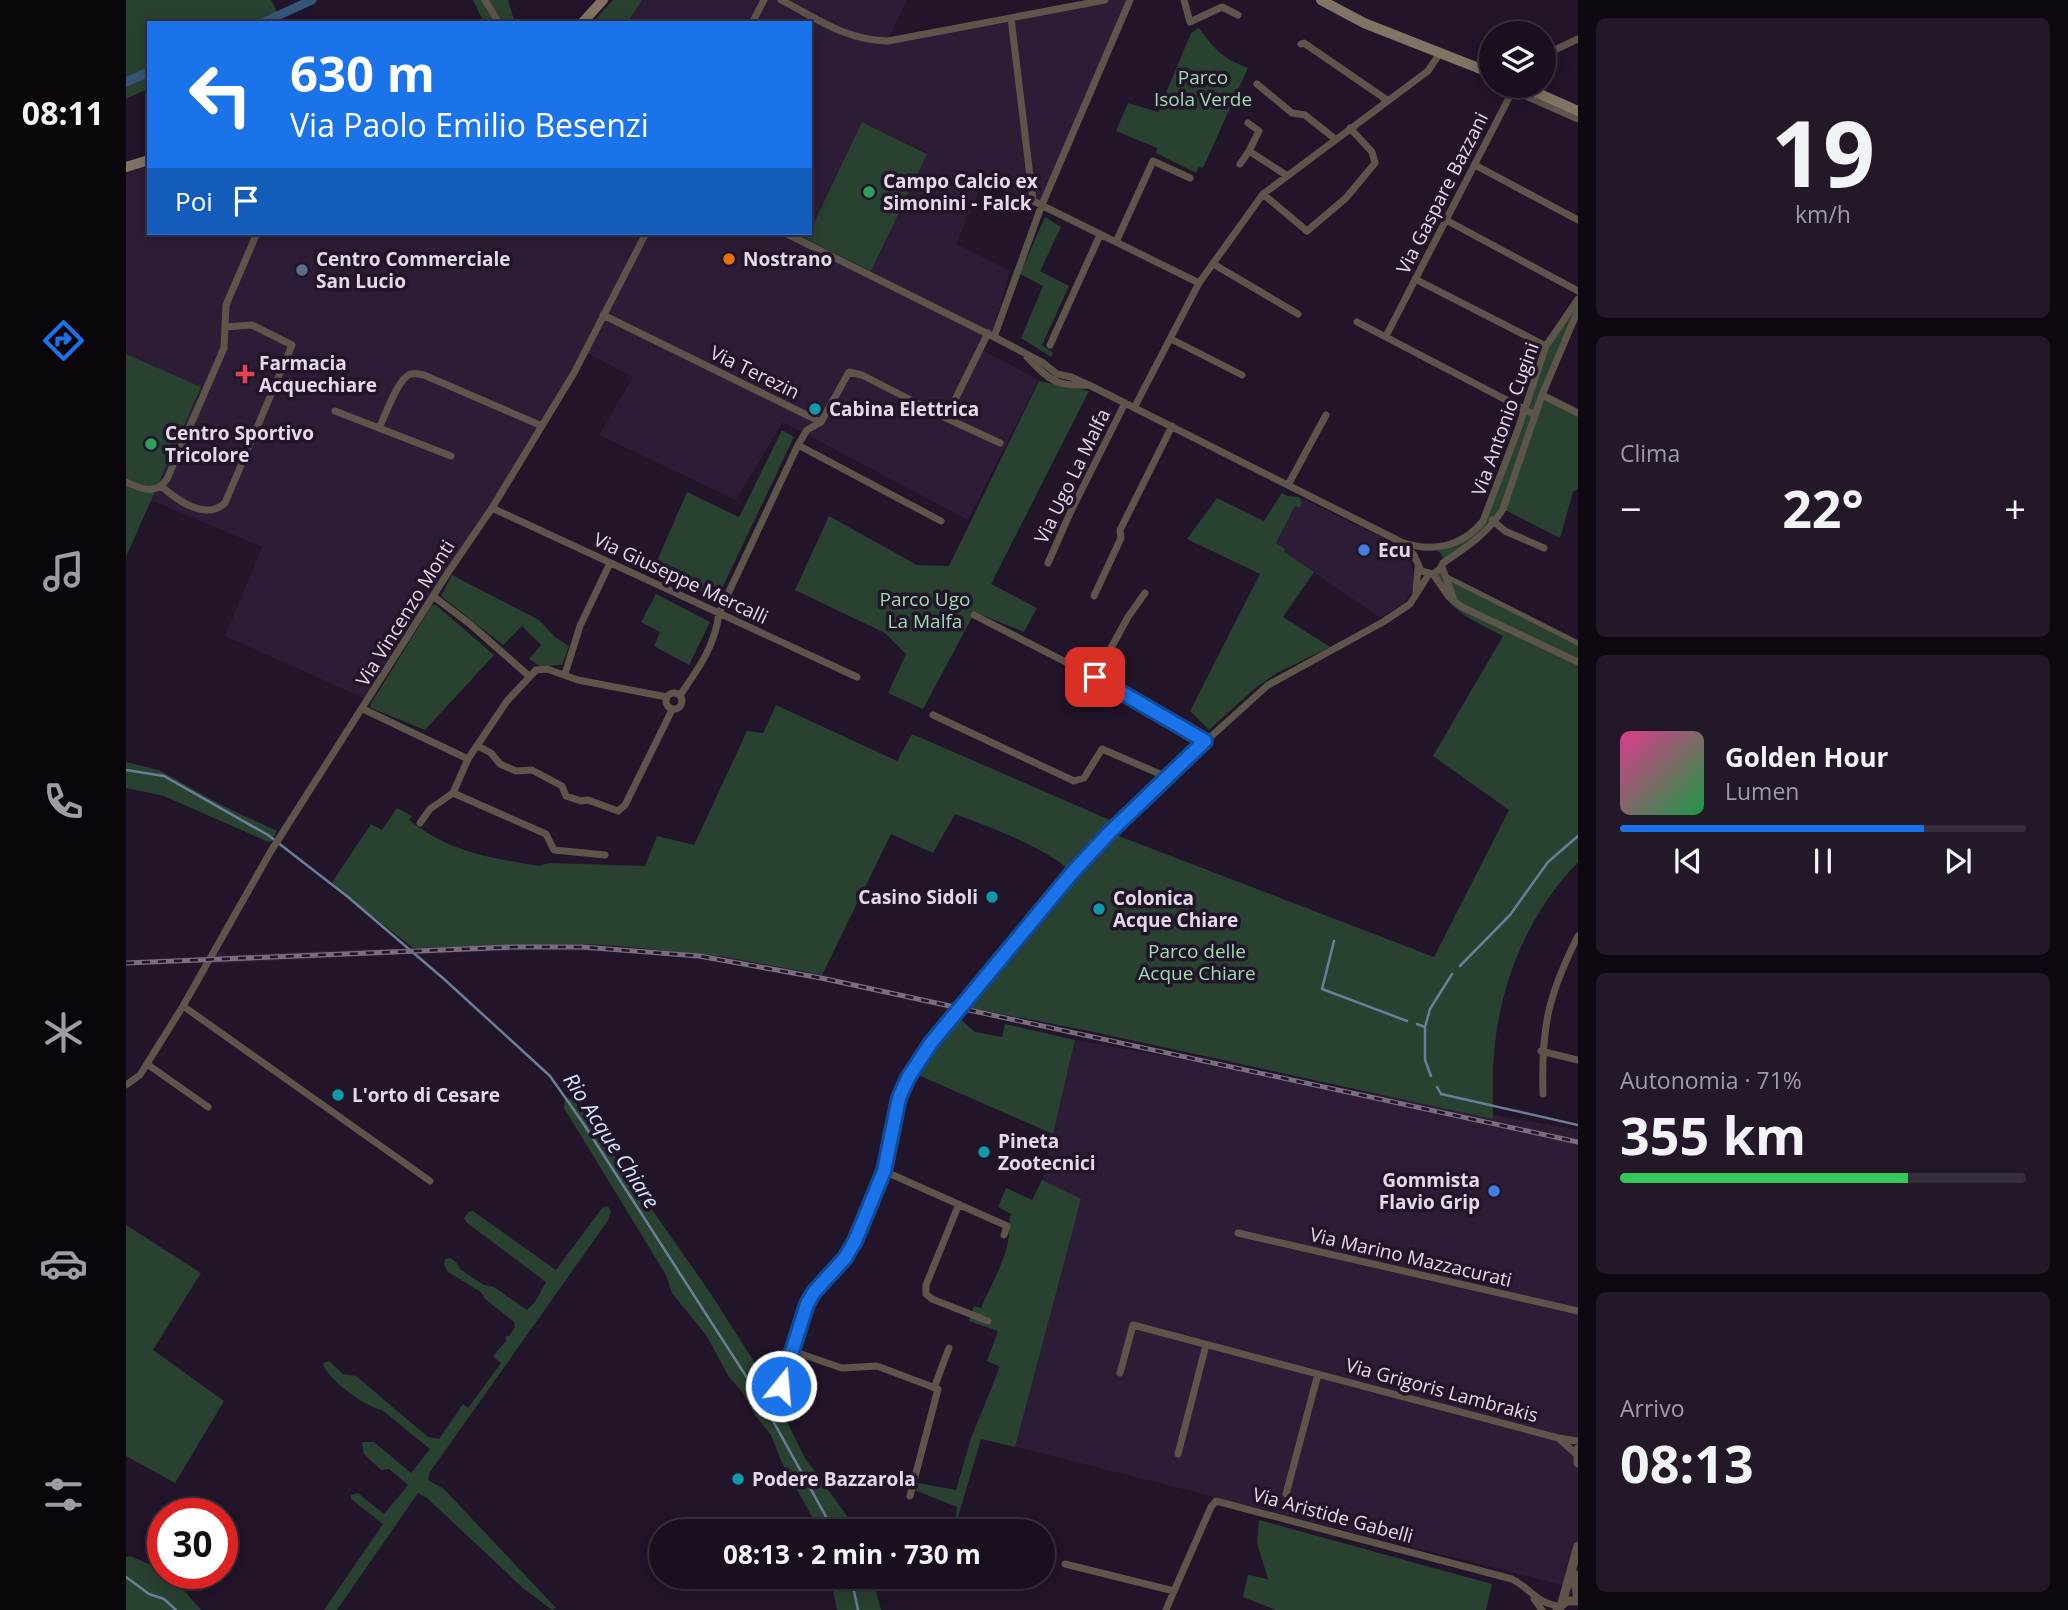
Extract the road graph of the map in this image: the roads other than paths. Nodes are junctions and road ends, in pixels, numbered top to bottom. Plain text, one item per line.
1 (485, 0) edge
2 (603, 0) edge
3 (764, 0) edge
4 (780, 0) edge
5 (1105, 0) edge
6 (1130, 0) edge
7 (1184, 0) edge
8 (1321, 0) edge
9 (1238, 15) dead end
10 (1011, 18) junction
11 (498, 21) edge
12 (584, 21) edge
13 (753, 21) edge
14 (1578, 39) edge
15 (1301, 44) dead end
16 (1556, 49) edge
17 (1440, 53) junction
18 (1479, 66) edge
19 (1257, 84) dead end
20 (1549, 98) edge
21 (1387, 100) junction
22 (1578, 111) edge
23 (1578, 119) edge
24 (1248, 123) dead end
25 (1350, 128) junction
26 (1335, 139) junction
27 (1249, 151) junction
28 (147, 161) edge
29 (1240, 164) dead end
30 (1475, 165) junction
31 (126, 167) edge
32 (1286, 175) junction
33 (1190, 178) dead end
34 (1263, 194) junction
35 (1041, 207) junction
36 (1446, 220) junction
37 (1578, 220) edge
38 (256, 235) edge
39 (645, 235) edge
40 (789, 235) edge
41 (1100, 235) junction
42 (1116, 242) junction
43 (1215, 265) junction
44 (1415, 279) junction
45 (1199, 283) junction
46 (1578, 291) edge
47 (1578, 299) edge
48 (1578, 310) edge
49 (1298, 314) dead end
50 (603, 315) junction
51 (1357, 322) dead end
52 (225, 327) junction
53 (991, 335) junction
54 (1386, 336) junction
55 (1171, 339) junction
56 (1050, 345) dead end
57 (1546, 346) junction
58 (1242, 375) dead end
59 (1542, 394) junction
60 (1125, 403) junction
61 (1134, 408) junction
62 (1524, 409) junction
63 (335, 411) dead end
64 (1578, 413) edge
65 (1326, 415) dead end
66 (1535, 415) junction
67 (946, 418) junction
68 (821, 422) junction
69 (542, 426) junction
70 (1172, 426) junction
71 (379, 428) junction
72 (1000, 443) dead end
73 (798, 445) junction
74 (451, 456) dead end
75 (126, 482) edge
76 (1288, 485) junction
77 (161, 486) junction
78 (492, 508) junction
79 (1486, 515) junction
80 (941, 521) dead end
81 (1495, 522) junction
82 (1401, 542) junction
83 (1426, 548) junction
84 (1544, 548) dead end
85 (1436, 549) junction
86 (1416, 559) junction
87 (610, 563) junction
88 (1048, 563) dead end
89 (1443, 565) junction
90 (1419, 568) junction
91 (1431, 574) junction
92 (1445, 576) junction
93 (1416, 592) junction
94 (1146, 593) dead end
95 (433, 596) junction
96 (1094, 596) dead end
97 (1455, 601) junction
98 (719, 613) junction
99 (974, 615) dead end
100 (1578, 643) edge
101 (1578, 662) edge
102 (565, 674) junction
103 (529, 676) junction
104 (858, 677) dead end
105 (1095, 677) junction
106 (680, 695) junction
107 (667, 697) junction
108 (363, 709) junction
109 (672, 710) junction
110 (933, 715) dead end
111 (1205, 741) junction
112 (478, 746) junction
113 (468, 759) junction
114 (1167, 777) junction
115 (453, 793) junction
116 (420, 824) dead end
117 (606, 855) dead end
118 (1578, 936) edge
119 (1574, 954) edge
120 (183, 1006) junction
121 (1541, 1051) junction
122 (1578, 1060) edge
123 (147, 1064) junction
124 (126, 1085) edge
125 (1543, 1094) dead end
126 (208, 1107) dead end
127 (884, 1171) junction
128 (430, 1181) dead end
129 (959, 1204) junction
130 (1238, 1234) dead end
131 (1004, 1235) dead end
132 (1578, 1311) edge
133 (988, 1321) dead end
134 (1206, 1345) junction
135 (948, 1348) dead end
136 (792, 1351) junction
137 (1120, 1373) dead end
138 (1318, 1374) junction
139 (781, 1386) dead end
140 (934, 1388) junction
141 (1558, 1438) junction
142 (1578, 1441) edge
143 (1178, 1454) dead end
144 (1577, 1455) edge
145 (1286, 1494) dead end
146 (910, 1496) dead end
147 (1578, 1546) edge
148 (1065, 1564) dead end
149 (1573, 1570) junction
150 (1174, 1591) junction
151 (1533, 1595) junction
152 (1578, 1601) edge
153 (1560, 1606) edge
154 (1166, 1610) edge
155 (1542, 1610) edge

1 - 11 street
2 - 12 main road
3 - 13 street
4 - 10 street
5 - 10 street
6 - 35 street
7 - 9 street
8 - 17 main road
10 - 35 street
14 - 16 street
15 - 21 street
17 - 18 main road
17 - 21 street
19 - 26 street
20 - 22 main road
21 - 25 street
23 - 30 street, Via Gaspare Bazzani
24 - 27 street
25 - 26 street
25 - 34 street
26 - 32 street
27 - 29 street
27 - 32 street
28 - 31 main road
30 - 36 street, Via Gaspare Bazzani
30 - 37 street
32 - 34 street
33 - 42 street
34 - 43 street
35 - 41 street
35 - 53 street
36 - 44 street, Via Gaspare Bazzani
36 - 46 street
38 - 52 street
39 - 50 street, Via Vincenzo Monti
40 - 53 street
41 - 42 street
41 - 56 street
42 - 45 street
43 - 45 street
43 - 49 street
44 - 54 street, Via Gaspare Bazzani
44 - 57 street
45 - 55 street
47 - 57 street, Via Antonio Cugini
48 - 59 street, Via Antonio Cugini
50 - 68 street, Via Terezin
50 - 69 street, Via Vincenzo Monti
51 - 54 street
52 - 77 street
52 - 77 street
53 - 60 street
53 - 67 street
54 - 62 street
55 - 58 street
55 - 61 street
57 - 62 street, Via Antonio Cugini
59 - 64 street
59 - 66 street, Via Antonio Cugini
60 - 61 street
60 - 88 street, Via Ugo La Malfa
61 - 70 street
62 - 66 street
62 - 79 street, Via Antonio Cugini
63 - 71 street
65 - 76 street
66 - 81 street, Via Antonio Cugini
67 - 68 street
67 - 72 street
68 - 73 street
69 - 71 street
69 - 78 street, Via Vincenzo Monti
70 - 76 street
70 - 96 street
71 - 74 street
73 - 80 street
73 - 98 street
75 - 77 street
76 - 82 street
78 - 87 street, Via Giuseppe Mercalli
78 - 95 street, Via Vincenzo Monti
79 - 81 street, Via Antonio Cugini
79 - 85 street, Via Antonio Cugini
81 - 84 street, Via Antonio Cugini
81 - 89 street, Via Antonio Cugini
82 - 83 street, Via Antonio Cugini
82 - 86 street
83 - 85 street, Via Antonio Cugini
83 - 86 street
85 - 89 street
86 - 90 street
87 - 98 street, Via Giuseppe Mercalli
87 - 102 street
89 - 91 street, Via Antonio Cugini
89 - 92 street
90 - 91 street
90 - 93 street
91 - 93 street, Via Antonio Cugini
91 - 97 street
92 - 97 street
92 - 100 street
93 - 111 street, Via Antonio Cugini
94 - 105 street
95 - 103 street
95 - 108 street, Via Vincenzo Monti
97 - 101 street
98 - 104 street, Via Giuseppe Mercalli
98 - 106 street
99 - 105 street
102 - 103 street
102 - 107 street
103 - 112 street
105 - 111 street
106 - 107 street
106 - 109 street
107 - 109 street
108 - 113 street
108 - 120 street, Via Vincenzo Monti
109 - 112 street
110 - 114 street
111 - 114 street, Via Antonio Cugini
112 - 113 street
113 - 115 street
114 - 127 street, Via Antonio Cugini
115 - 116 street
115 - 117 street
118 - 119 street
119 - 121 street
120 - 123 street, Via Vincenzo Monti
120 - 128 street
121 - 122 street
121 - 125 street
123 - 124 street, Via Vincenzo Monti
123 - 126 street
127 - 129 street
127 - 136 street, Via Antonio Cugini
129 - 131 street
129 - 133 street
130 - 132 street, Via Marino Mazzacurati
134 - 137 street, Via Grigoris Lambrakis
134 - 138 street, Via Grigoris Lambrakis
134 - 143 street
135 - 140 street
136 - 139 street, Via Antonio Cugini
136 - 140 street
138 - 141 street, Via Grigoris Lambrakis
138 - 145 street, Via Grigoris Lambrakis
140 - 146 street
141 - 142 street, Via Grigoris Lambrakis
141 - 144 street, Via Grigoris Lambrakis
147 - 149 street
148 - 150 street
149 - 152 street
149 - 153 street
150 - 151 street, Via Aristide Gabelli
150 - 154 street, Via Aristide Gabelli
151 - 153 street, Via Aristide Gabelli
151 - 155 street, Via Aristide Gabelli
152 - 153 street

